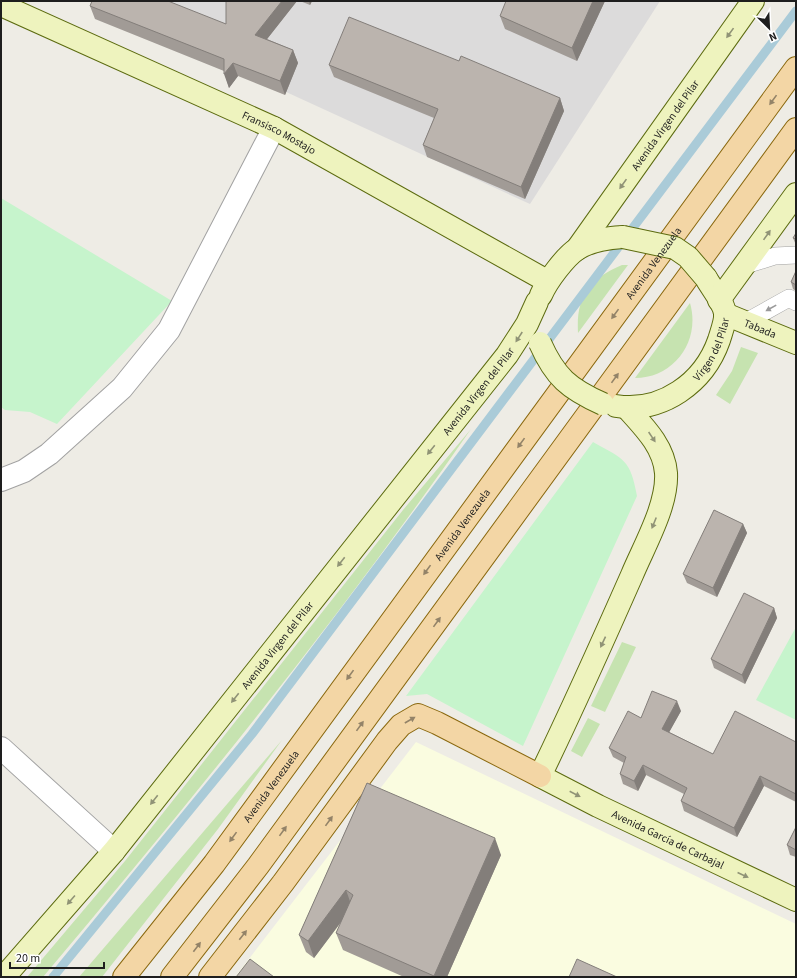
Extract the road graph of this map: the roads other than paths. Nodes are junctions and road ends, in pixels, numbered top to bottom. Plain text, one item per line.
1 (753, 1) edge
2 (1, 5) edge
3 (796, 68) edge
4 (274, 128) junction
5 (796, 129) edge
6 (796, 156) edge
7 (796, 194) edge
8 (723, 230) junction
9 (577, 249) junction
10 (796, 255) edge
11 (746, 265) junction
12 (547, 281) junction
13 (537, 302) junction
14 (796, 302) edge
15 (722, 307) junction
16 (746, 322) junction
17 (796, 343) edge
18 (626, 407) junction
19 (1, 480) edge
20 (1, 748) edge
21 (540, 776) junction
22 (114, 851) junction
23 (796, 900) edge
24 (4, 977) edge
25 (124, 977) edge
26 (172, 977) edge
27 (210, 977) edge

1 -> 9 main road, Avenida Virgen del Pilar
2 - 4 main road, Fransisco Mostajo
3 -> 25 main road, Avenida Venezuela
4 - 12 main road, Fransisco Mostajo
4 - 19 street
5 - 8 main road
6 - 8 main road
11 -> 7 main road
26 -> 8 main road
9 - 12 main road, Vírgen del Pilar
9 - 15 main road, Vírgen del Pilar, bridge
10 - 11 lane
11 - 15 main road
12 - 13 main road, Vírgen del Pilar
13 - 18 main road, Vírgen del Pilar, bridge
13 -> 22 main road, Avenida Virgen del Pilar
14 -> 16 lane
15 - 16 main road, Tabada
15 - 18 main road, Vírgen del Pilar
16 - 17 main road, Tabada
18 -> 21 main road
20 - 22 street
21 -> 23 main road, Avenida García de Carbajal
27 -> 21 main road
22 -> 24 main road, Avenida Virgen del Pilar

